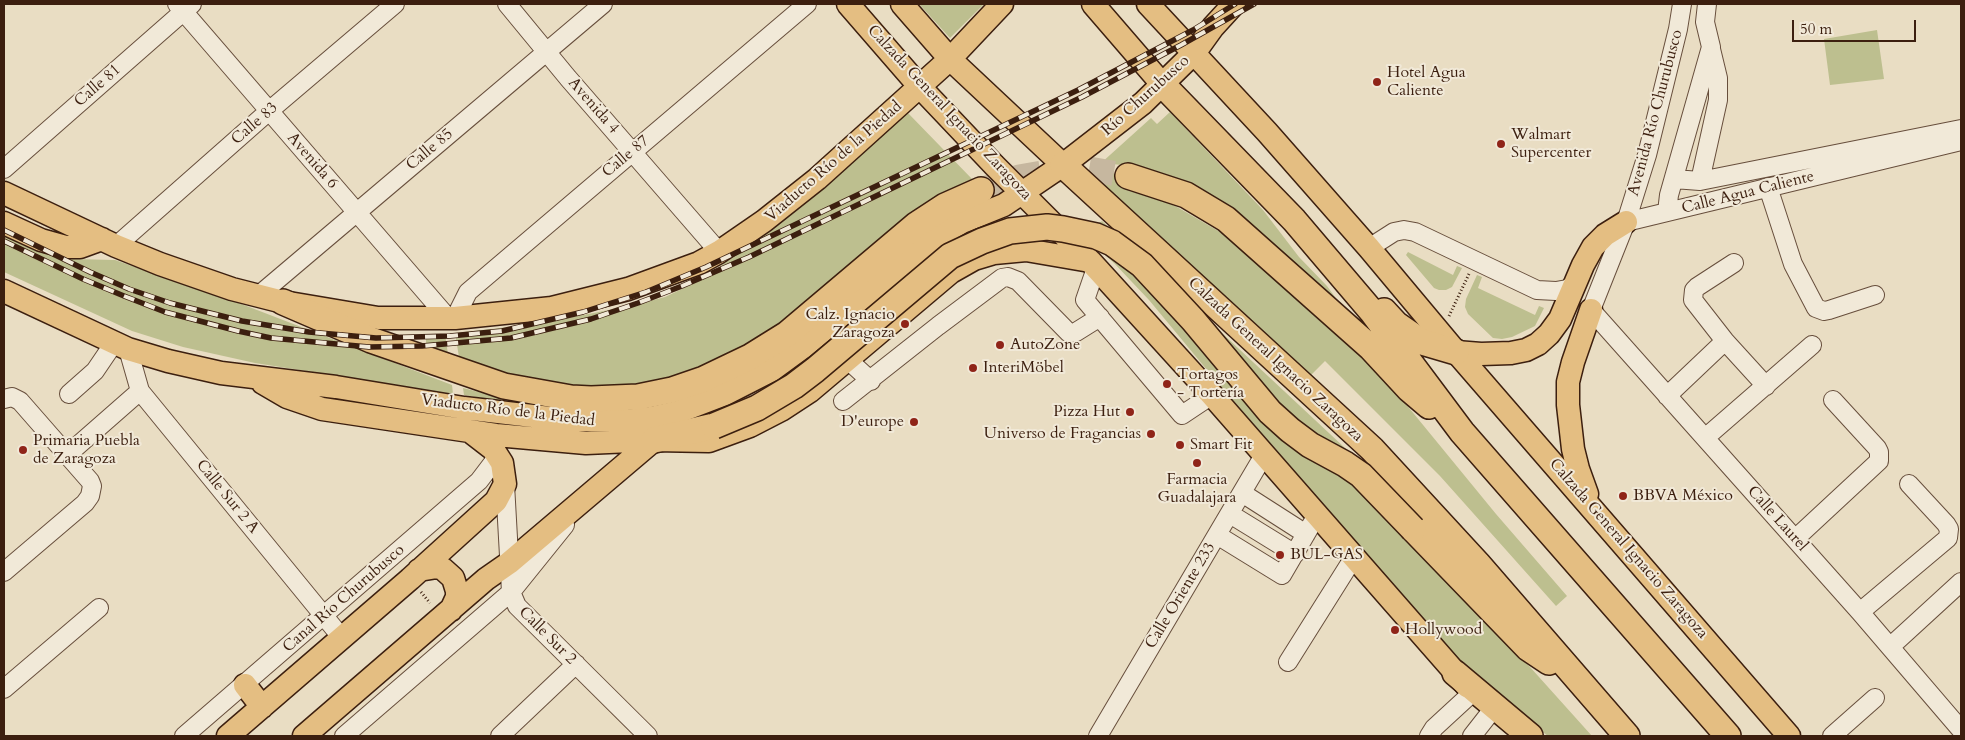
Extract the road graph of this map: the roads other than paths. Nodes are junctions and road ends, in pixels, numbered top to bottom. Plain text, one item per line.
1 (395, 4) edge
2 (507, 4) edge
3 (603, 4) edge
4 (807, 4) edge
5 (848, 4) edge
6 (902, 4) edge
7 (1002, 4) edge
8 (1093, 4) edge
9 (1148, 4) edge
10 (1234, 4) edge
11 (1682, 4) edge
12 (1707, 4) edge
13 (184, 6) edge
14 (1711, 47) junction
15 (547, 51) junction
16 (1195, 52) junction
17 (950, 60) junction
18 (1162, 84) junction
19 (920, 87) junction
20 (269, 111) junction
21 (1961, 129) edge
22 (1961, 141) edge
23 (632, 152) junction
24 (1063, 165) junction
25 (4, 168) edge
26 (1128, 176) tunnel mouth
27 (1674, 179) junction
28 (1700, 181) junction
29 (1768, 188) junction
30 (981, 190) tunnel mouth
31 (4, 192) edge
32 (1021, 192) junction
33 (356, 212) junction
34 (1667, 212) junction
35 (1294, 220) junction
36 (1626, 222) junction
37 (4, 223) edge
38 (109, 243) junction
39 (1369, 248) junction
40 (719, 252) junction
41 (974, 259) junction
42 (1734, 263) dead end
43 (1093, 265) junction
44 (1575, 284) junction
45 (4, 291) edge
46 (1875, 295) dead end
47 (258, 296) junction
48 (283, 302) junction
49 (1591, 310) junction
50 (1100, 317) junction
51 (451, 318) junction
52 (1725, 341) junction
53 (1812, 345) dead end
54 (121, 346) junction
55 (1456, 352) junction
56 (848, 360) junction
57 (254, 378) junction
58 (871, 380) junction
59 (1766, 386) junction
60 (140, 390) junction
61 (69, 394) dead end
62 (1212, 395) junction
63 (1668, 396) junction
64 (4, 399) edge
65 (1834, 400) dead end
66 (843, 401) dead end
67 (470, 431) junction
68 (1462, 432) junction
69 (1705, 438) junction
70 (654, 440) junction
71 (1264, 455) junction
72 (68, 456) junction
73 (498, 456) junction
74 (505, 484) junction
75 (1909, 484) dead end
76 (591, 493) junction
77 (1242, 493) junction
78 (1593, 509) junction
79 (1230, 514) junction
80 (1317, 515) junction
81 (1306, 534) junction
82 (1217, 535) junction
83 (1795, 539) junction
84 (1295, 554) junction
85 (1354, 557) junction
86 (509, 563) junction
87 (4, 572) edge
88 (415, 575) junction
89 (1961, 582) edge
90 (510, 592) junction
91 (99, 608) dead end
92 (1860, 612) junction
93 (447, 613) junction
94 (324, 616) junction
95 (342, 638) junction
96 (1890, 647) junction
97 (1288, 662) dead end
98 (576, 664) junction
99 (1455, 672) junction
100 (245, 685) junction
101 (1586, 688) junction
102 (4, 689) edge
103 (1472, 693) junction
104 (1875, 698) dead end
105 (262, 707) junction
106 (1490, 714) junction
107 (1961, 730) edge
108 (645, 735) edge
109 (184, 736) edge
110 (228, 736) edge
111 (304, 736) edge
112 (344, 736) edge
113 (500, 736) edge
114 (1098, 736) edge
115 (1429, 736) edge
116 (1472, 736) edge
117 (1510, 736) edge
118 (1530, 736) edge
119 (1627, 736) edge
120 (1728, 736) edge
121 (1789, 736) edge
122 (1832, 736) edge

1 - 20 street, Calle 83
2 - 15 street, Avenida 4
3 - 15 street, Calle 85
4 - 23 street, Calle 87
5 - 19 main road, Calzada General Ignacio Zaragoza
6 - 17 main road, Calzada General Ignacio Zaragoza
7 - 17 main road
8 - 18 main road
9 - 16 main road, Calzada General Ignacio Zaragoza
10 - 16 main road, Río Churubusco
11 - 36 street, Avenida Río Churubusco
12 - 14 street
13 - 20 street, Avenida 6
13 - 25 street, Calle 81
14 - 27 street
14 - 28 street
15 - 23 street, Avenida 4
15 - 33 street, Calle 85
16 - 18 main road, Río Churubusco
16 - 39 main road, Calzada General Ignacio Zaragoza
17 - 19 main road
17 - 24 main road, Calzada General Ignacio Zaragoza
18 - 24 main road, Río Churubusco
18 - 35 highway
19 - 32 main road, Calzada General Ignacio Zaragoza
19 - 40 main road, Viaducto Río de la Piedad
20 - 33 street, Avenida 6
20 - 38 street, Calle 83
21 - 28 street
22 - 29 street, Calle Agua Caliente
23 - 40 street, Avenida 4
23 - 51 street, Calle 87
24 - 32 main road, Río Churubusco
24 - 101 highway, Calzada General Ignacio Zaragoza
26 - 68 highway
27 - 28 street
27 - 34 street
29 - 34 street, Calle Agua Caliente
29 - 46 street
30 - 48 highway
31 - 38 main road, Viaducto Río de la Piedad
32 - 41 main road
32 - 43 main road, Calzada General Ignacio Zaragoza
32 - 57 main road, Viaducto Río de la Piedad
33 - 47 street, Calle 85
33 - 51 street, Avenida 6
34 - 36 street, Calle Agua Caliente
35 - 55 highway
35 - 68 highway
36 - 44 main road
36 - 49 street
37 - 38 main road
38 - 47 main road, Viaducto Río de la Piedad
39 - 44 street
39 - 55 main road, Calzada General Ignacio Zaragoza
40 - 51 main road, Viaducto Río de la Piedad
41 - 43 main road
41 - 56 main road
42 - 52 street
43 - 50 street
43 - 62 main road, Calzada General Ignacio Zaragoza
44 - 55 main road
45 - 54 main road, Viaducto Río de la Piedad
47 - 48 main road, Viaducto Río de la Piedad
48 - 51 main road, Viaducto Río de la Piedad
49 - 63 street, Calle Laurel
49 - 78 main road
50 - 58 street
50 - 62 street
52 - 59 street
52 - 63 street
53 - 59 street
54 - 57 main road, Viaducto Río de la Piedad
54 - 60 street, Calle Sur 2 A
54 - 61 street
55 - 78 main road, Calzada General Ignacio Zaragoza
56 - 58 street
56 - 70 main road
57 - 67 main road
58 - 66 street
59 - 69 street
60 - 72 street
60 - 94 street, Calle Sur 2 A
62 - 71 main road, Calzada General Ignacio Zaragoza
63 - 69 street, Calle Laurel
64 - 72 street
65 - 83 street
67 - 70 main road
67 - 73 main road
68 - 120 highway
69 - 83 street, Calle Laurel
70 - 76 main road
70 - 101 highway, bridge
71 - 77 street, Calle Oriente 233
71 - 80 main road, Calzada General Ignacio Zaragoza
72 - 87 street
73 - 74 main road, Calle Sur 2
73 - 94 street, Canal Río Churubusco
74 - 86 street, Calle Sur 2
74 - 88 main road, Canal Río Churubusco
75 - 92 street
76 - 86 main road
76 - 90 street
77 - 79 street, Calle Oriente 233
77 - 81 street
78 - 121 main road, Calzada General Ignacio Zaragoza
79 - 82 street, Calle Oriente 233
79 - 84 street
80 - 81 street
80 - 85 main road, Calzada General Ignacio Zaragoza
81 - 84 street
82 - 84 street
82 - 114 street, Calle Oriente 233
83 - 92 street, Calle Laurel
85 - 97 street
85 - 99 main road, Calzada General Ignacio Zaragoza
86 - 90 street, Calle Sur 2
86 - 93 main road
88 - 93 main road
88 - 95 main road, Canal Río Churubusco
89 - 96 street
90 - 98 street, Calle Sur 2
90 - 112 street
91 - 102 street
92 - 96 street, Calle Laurel
93 - 111 main road
94 - 95 street, Calle Sur 2 A
94 - 100 street, Canal Río Churubusco
95 - 105 main road, Canal Río Churubusco
96 - 107 street, Calle Laurel
98 - 108 street, Calle Sur 2
98 - 113 street
99 - 103 main road, Calzada General Ignacio Zaragoza
99 - 118 highway
100 - 105 main road
100 - 109 street, Canal Río Churubusco
101 - 119 highway, Calzada General Ignacio Zaragoza
103 - 106 main road, Calzada General Ignacio Zaragoza
103 - 115 street
104 - 122 street
105 - 110 main road, Canal Río Churubusco
106 - 116 street
106 - 117 main road, Calzada General Ignacio Zaragoza

